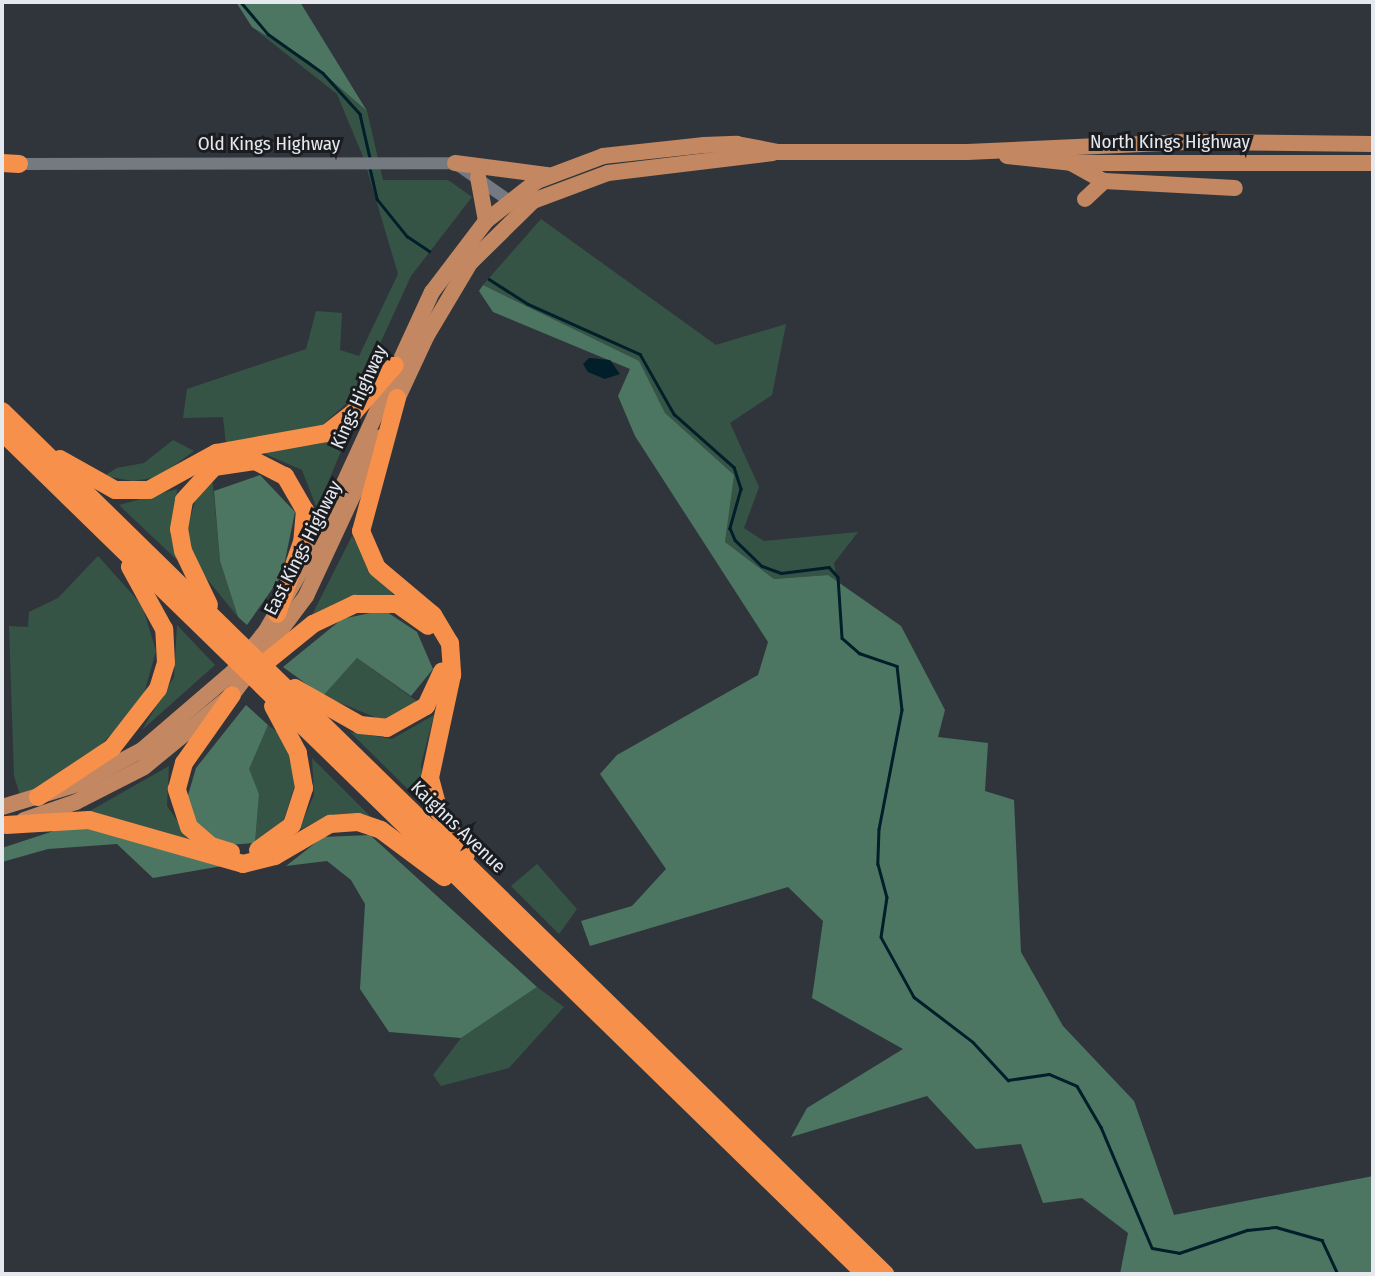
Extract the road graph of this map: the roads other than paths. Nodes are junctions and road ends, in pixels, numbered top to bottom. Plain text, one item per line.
1 (1373, 144) edge
2 (778, 152) junction
3 (967, 152) junction
4 (455, 163) junction
5 (1071, 163) junction
6 (1373, 163) edge
7 (7, 164) edge
8 (548, 176) junction
9 (478, 177) junction
10 (1104, 181) junction
11 (1235, 188) dead end
12 (1086, 199) dead end
13 (508, 200) junction
14 (485, 221) junction
15 (449, 265) joint
16 (458, 282) joint
17 (396, 365) junction
18 (397, 398) junction
19 (2, 411) edge
20 (2, 432) edge
21 (48, 455) junction
22 (113, 541) junction
23 (276, 614) junction
24 (221, 626) junction
25 (275, 640) junction
26 (262, 678) junction
27 (227, 690) junction
28 (38, 797) junction
29 (2, 807) edge
30 (4, 826) edge
31 (486, 883) junction
32 (506, 925) junction
33 (865, 1274) edge
34 (885, 1274) edge

1 - 3 main road, North Kings Highway
2 - 3 main road, North Kings Highway
2 - 8 main road, North Kings Highway
2 - 16 main road, North Kings Highway
3 - 5 main road, North Kings Highway
4 - 7 street, Old Kings Highway
4 - 8 main road
4 - 9 street
5 - 6 main road, North Kings Highway
5 - 10 main road
8 - 13 main road, North Kings Highway
9 - 13 street
9 - 14 main road
10 - 11 main road
10 - 12 main road
13 - 14 main road, North Kings Highway
14 - 15 main road, North Kings Highway
15 - 17 main road, Kings Highway
16 - 18 main road, East Kings Highway
17 - 21 highway
17 - 23 main road, Kings Highway
18 - 25 main road, East Kings Highway
18 - 31 highway
19 - 21 highway, Kaighns Avenue
20 - 22 highway, Kaighns Avenue
21 - 24 highway, Kaighns Avenue
22 - 26 highway, Kaighns Avenue
22 - 28 highway
23 - 24 highway
23 - 25 main road, Kings Highway
24 - 26 highway, Kaighns Avenue
25 - 26 highway
25 - 26 highway
25 - 27 main road, Kings Highway
26 - 27 main road
26 - 27 highway
26 - 31 highway, Kaighns Avenue
26 - 32 highway, Kaighns Avenue
27 - 28 main road, Kings Highway
27 - 30 main road
28 - 29 main road, Kings Highway
30 - 32 highway
31 - 34 highway, Kaighns Avenue
32 - 33 highway, Kaighns Avenue

